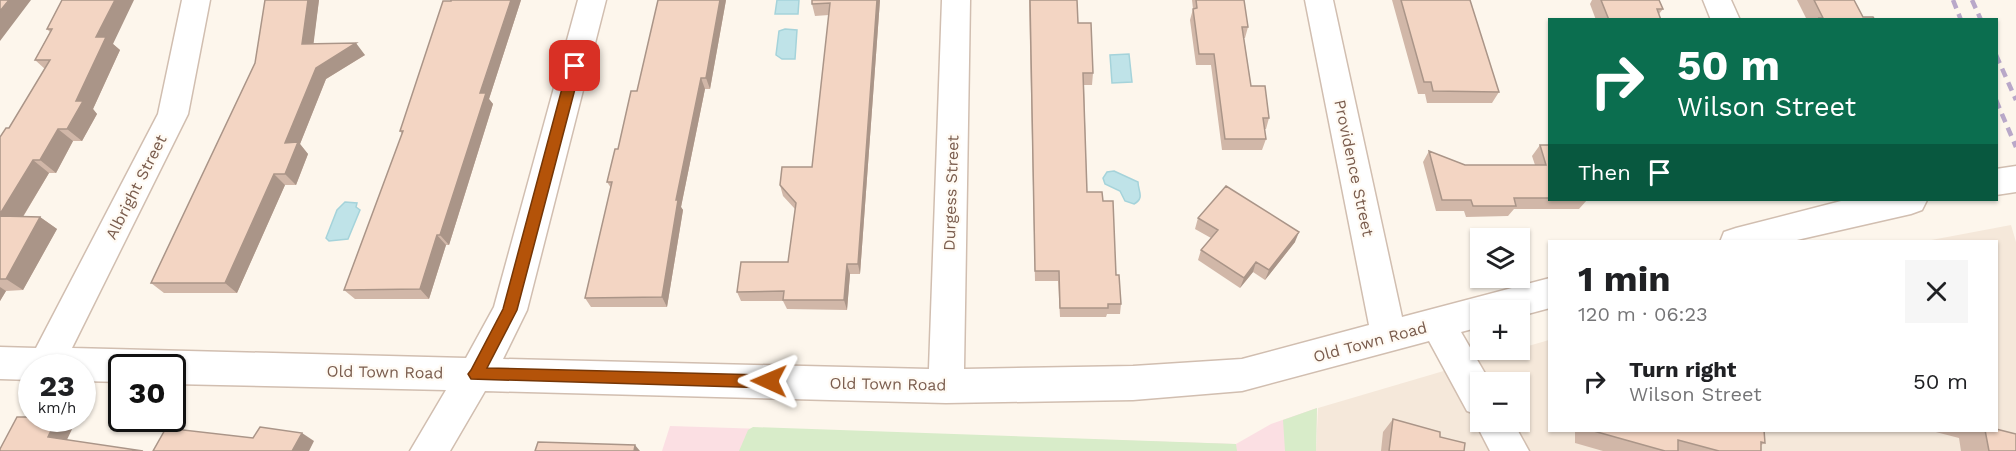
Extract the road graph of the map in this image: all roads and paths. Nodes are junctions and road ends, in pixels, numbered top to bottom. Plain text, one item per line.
1 (196, 0) edge
2 (592, 0) edge
3 (956, 0) edge
4 (1319, 0) edge
5 (1717, 0) edge
6 (1725, 18) edge
7 (2016, 179) edge
8 (1998, 182) edge
9 (1901, 201) edge
10 (1818, 209) edge
11 (1741, 240) edge
12 (1548, 294) edge
13 (1524, 300) edge
14 (1470, 314) edge
15 (1437, 323) junction
16 (1389, 336) junction
17 (51, 354) edge
18 (0, 363) edge
19 (18, 363) edge
20 (96, 365) edge
21 (476, 374) junction
22 (1470, 381) edge
23 (946, 386) junction
24 (1499, 432) edge
25 (429, 451) edge
26 (1510, 451) edge

1 - 17 street, Albright Street
2 - 21 street
3 - 23 street, Durgess Street
4 - 16 street, Providence Street
5 - 6 street
7 - 8 street
9 - 10 street
10 - 11 street
12 - 13 street, Old Town Road
14 - 15 street, Old Town Road
15 - 16 street, Old Town Road
15 - 22 street
16 - 23 street, Old Town Road
18 - 19 street, Old Town Road
20 - 21 street, Old Town Road
21 - 23 street, Old Town Road
21 - 25 street
24 - 26 street

